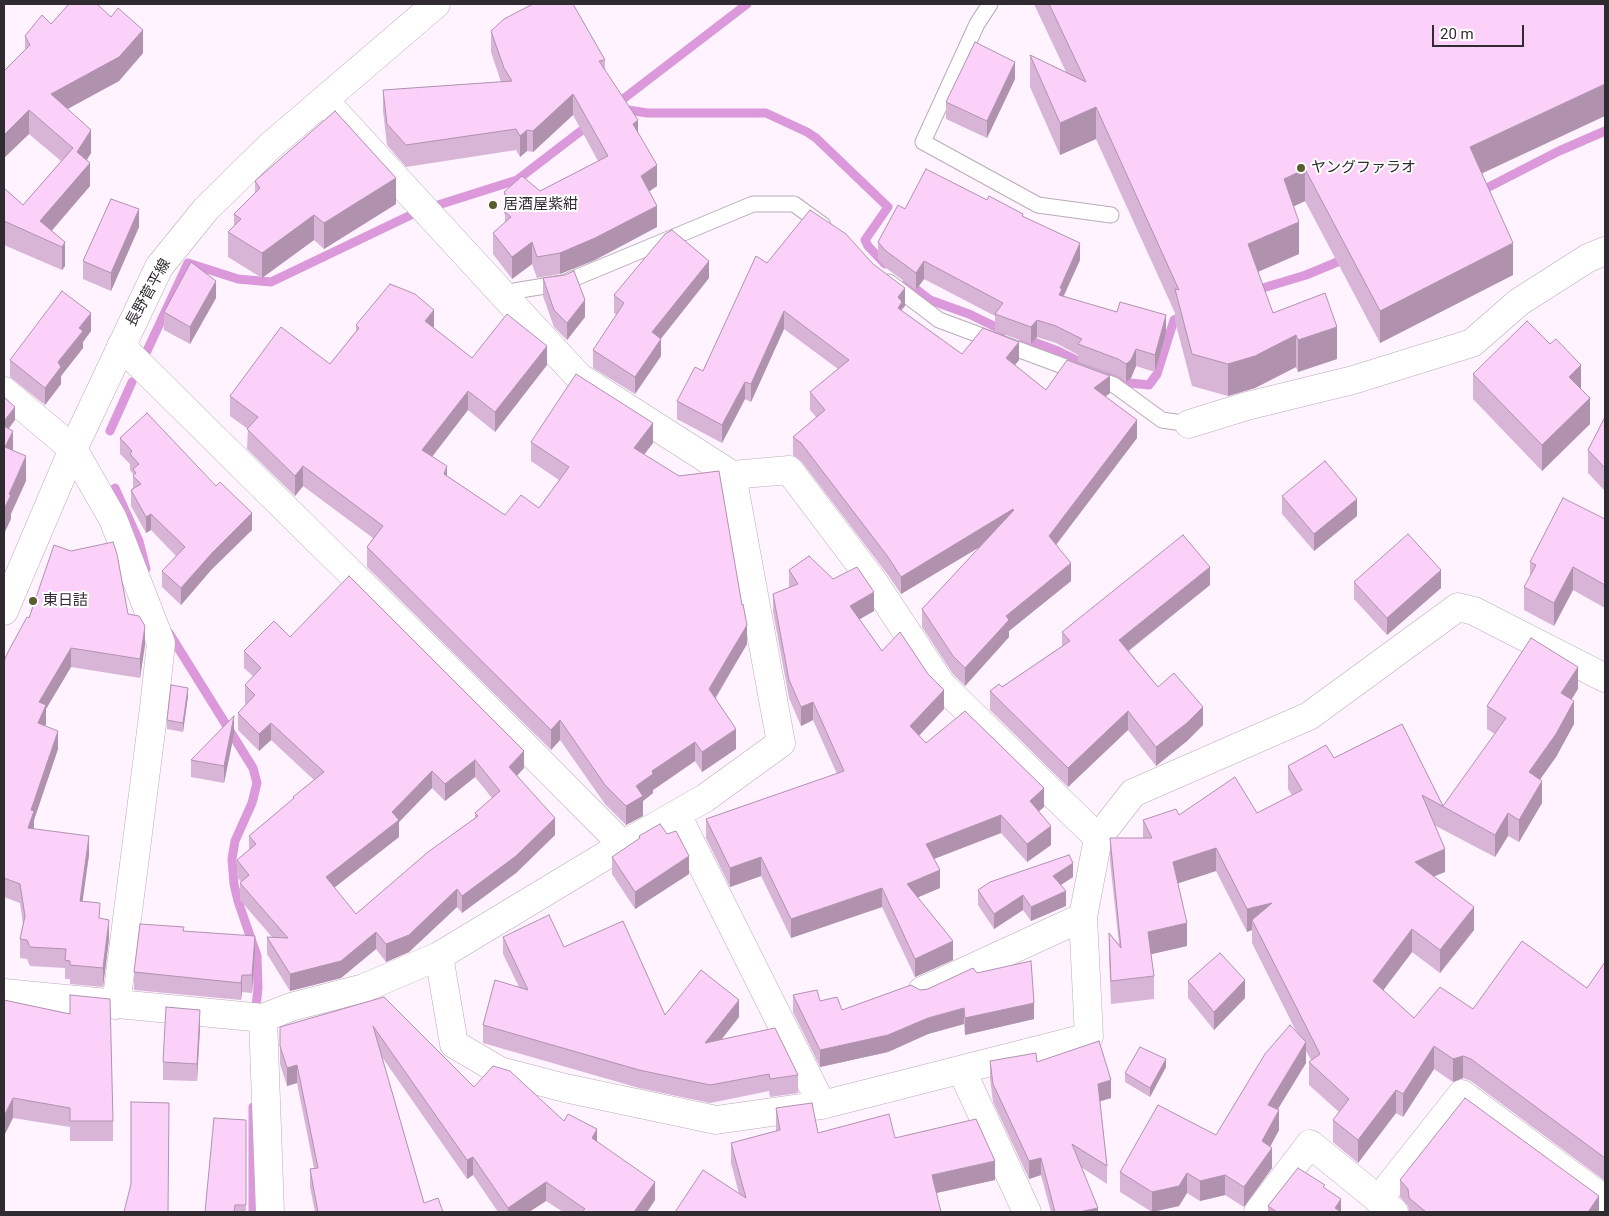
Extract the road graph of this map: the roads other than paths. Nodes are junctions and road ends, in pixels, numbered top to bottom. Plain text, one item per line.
1 (436, 4) edge
2 (990, 4) edge
3 (324, 100) junction
4 (1111, 215) dead end
5 (835, 233) edge
6 (1605, 251) edge
7 (880, 275) edge
8 (502, 293) junction
9 (121, 346) junction
10 (4, 391) edge
11 (1189, 424) joint
12 (73, 450) junction
13 (732, 475) junction
14 (4, 612) edge
15 (1605, 678) edge
16 (677, 815) junction
17 (1098, 838) junction
18 (623, 845) junction
19 (1083, 917) junction
20 (439, 956) junction
21 (922, 991) edge
22 (4, 993) edge
23 (116, 1005) junction
24 (262, 1018) junction
25 (962, 1070) junction
26 (822, 1105) junction
27 (1605, 1200) edge
28 (1386, 1206) edge
29 (270, 1212) edge
30 (1027, 1212) edge
31 (1258, 1212) edge

1 - 3 street, 長野菅平線
2 - 4 lane
3 - 8 street
3 - 9 street, 長野菅平線
5 - 8 lane
6 - 11 street
7 - 11 lane
8 - 13 street
9 - 12 street, 長野菅平線
9 - 18 street
10 - 12 street
12 - 14 street, 長野菅平線
12 - 23 street
13 - 16 street
13 - 17 street
15 - 17 street
16 - 18 street
16 - 26 street
17 - 19 street
18 - 20 street
19 - 21 street
19 - 25 street
20 - 24 street
20 - 26 street
22 - 23 street
23 - 24 street
24 - 29 street
25 - 26 street
25 - 30 street
27 - 28 street
28 - 31 street

